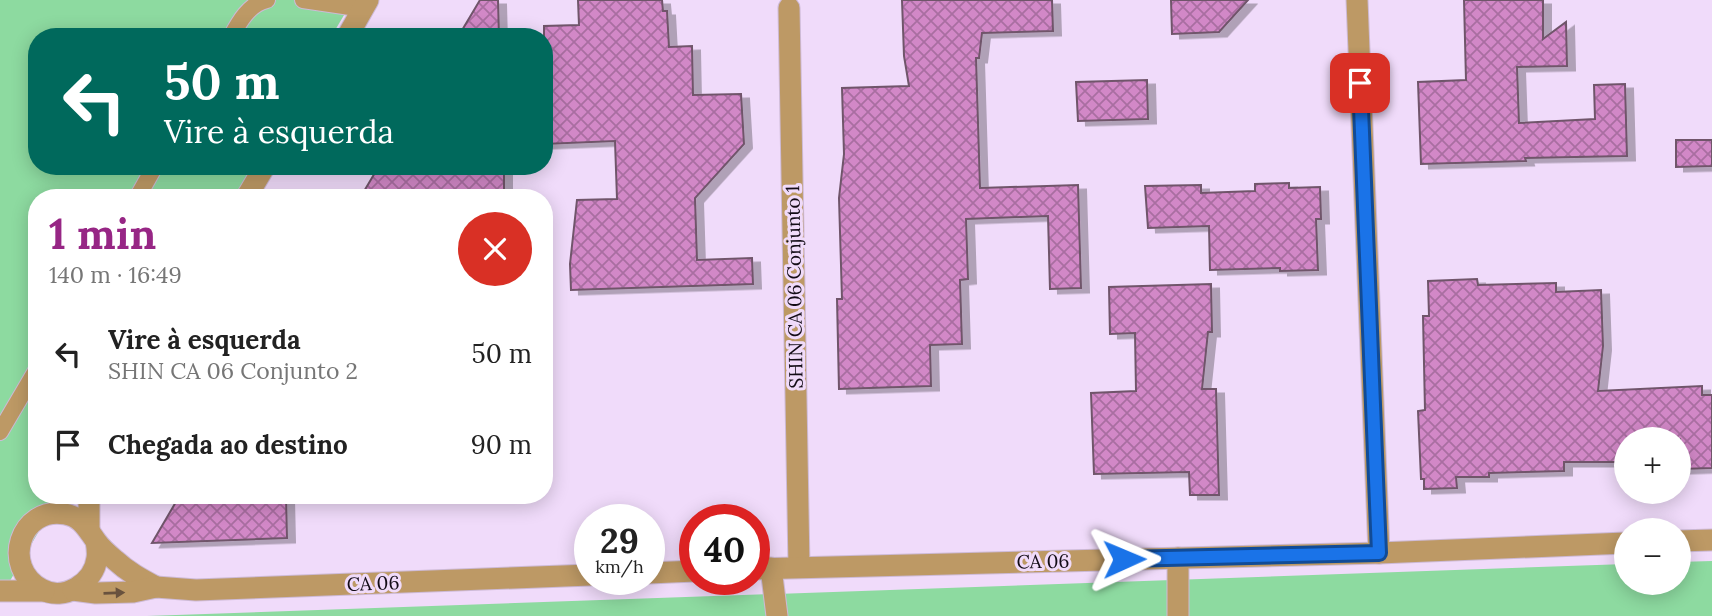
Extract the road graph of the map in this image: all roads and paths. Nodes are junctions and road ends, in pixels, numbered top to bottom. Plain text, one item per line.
1 (267, 0) edge
2 (303, 0) edge
3 (1357, 0) edge
4 (366, 4) edge
5 (789, 8) dead end
6 (236, 28) edge
7 (352, 28) edge
8 (28, 384) edge
9 (0, 432) edge
10 (47, 504) edge
11 (90, 504) edge
12 (37, 520) junction
13 (93, 535) junction
14 (1712, 540) edge
15 (1691, 541) edge
16 (1614, 543) edge
17 (1379, 553) junction
18 (1178, 558) junction
19 (799, 566) junction
20 (770, 568) edge
21 (574, 576) edge
22 (156, 587) junction
23 (73, 590) junction
24 (0, 591) edge
25 (44, 591) junction
26 (770, 592) edge
27 (777, 616) edge
28 (1178, 616) edge

1 - 6 lane
2 - 4 lane
3 - 17 street
4 - 7 street
5 - 19 street, SHIN CA 06 Conjunto 1
8 - 9 lane
10 - 12 street
11 - 13 street
12 - 13 street, CA 06
12 - 25 street
13 - 22 street, CA 06
13 - 23 street
14 - 15 street
16 - 17 street, CA 06
17 - 18 street, CA 06
18 - 19 street, CA 06
18 - 28 street
19 - 20 street, CA 06
21 - 22 street, CA 06
23 -> 22 street, CA 06
23 - 25 street, CA 06
24 - 25 street, CA 06
26 - 27 street

